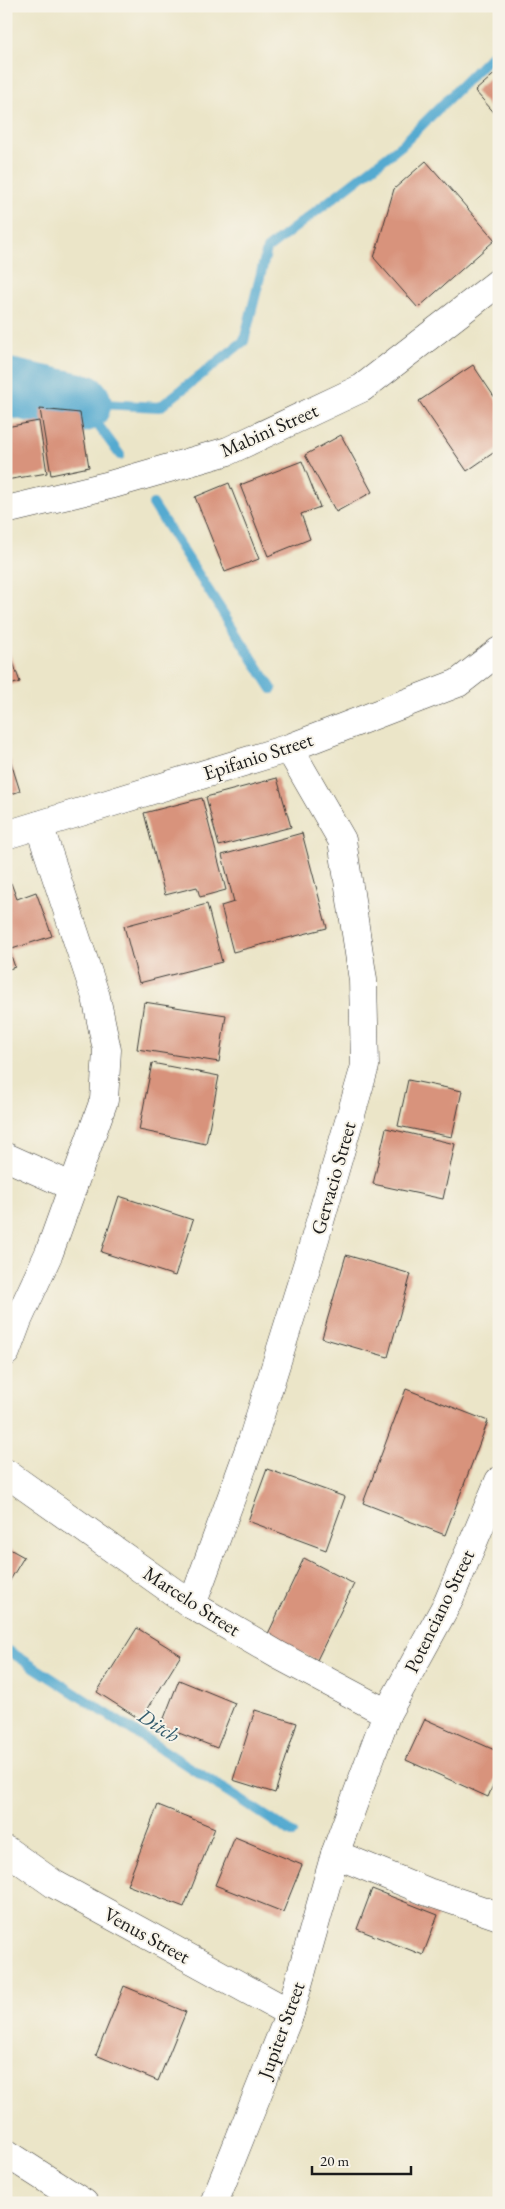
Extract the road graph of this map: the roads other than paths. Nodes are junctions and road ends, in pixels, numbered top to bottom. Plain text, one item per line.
1 (499, 282) edge
2 (6, 510) edge
3 (499, 651) edge
4 (290, 748) junction
5 (39, 825) junction
6 (6, 835) edge
7 (6, 1157) edge
8 (73, 1187) junction
9 (6, 1352) edge
10 (6, 1473) edge
11 (499, 1480) edge
12 (192, 1605) junction
13 (387, 1713) junction
14 (6, 1850) edge
15 (335, 1854) junction
16 (499, 1916) edge
17 (290, 2013) junction
18 (6, 2153) edge
19 (84, 2203) edge
20 (214, 2203) edge

1 - 2 street, Mabini Street
3 - 4 street, Epifanio Street
4 - 5 street, Epifanio Street
4 - 12 street, Gervacio Street
5 - 6 street, Epifanio Street
5 - 8 street
7 - 8 street
8 - 9 street
10 - 12 street, Marcelo Street
11 - 13 street, Potenciano Street
12 - 13 street, Marcelo Street
13 - 15 street, Potenciano Street
14 - 17 street, Venus Street
15 - 16 street
15 - 17 street, Jupiter Street
17 - 20 street, Jupiter Street
18 - 19 street

